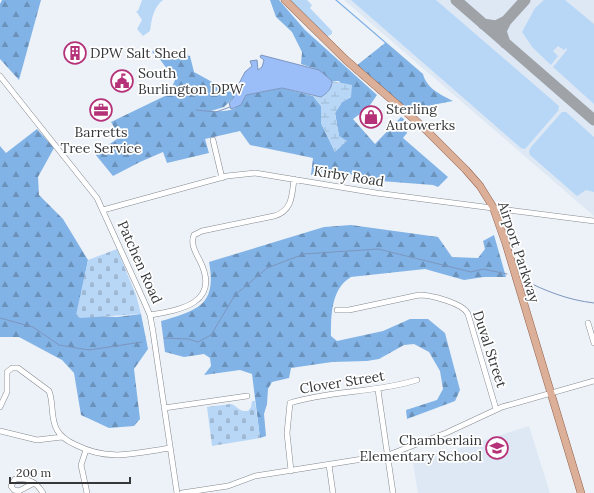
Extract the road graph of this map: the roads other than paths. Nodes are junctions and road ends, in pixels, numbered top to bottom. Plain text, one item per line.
1 (285, 0) edge
2 (0, 76) edge
3 (213, 140) dead end
4 (222, 178) junction
5 (294, 179) junction
6 (493, 207) junction
7 (103, 210) junction
8 (594, 221) edge
9 (337, 310) dead end
10 (150, 315) junction
11 (588, 323) dead end
12 (594, 342) edge
13 (417, 380) dead end
14 (594, 381) edge
15 (378, 390) junction
16 (550, 393) junction
17 (247, 396) dead end
18 (0, 407) edge
19 (164, 408) junction
20 (496, 409) junction
21 (0, 431) edge
22 (62, 437) junction
23 (170, 448) junction
24 (86, 450) junction
25 (388, 455) junction
26 (329, 465) junction
27 (291, 471) junction
28 (34, 483) dead end
29 (43, 493) edge
30 (87, 493) edge
31 (176, 493) edge
32 (182, 493) edge
33 (333, 493) edge
34 (394, 493) edge
35 (581, 493) edge

1 - 6 main road, Airport Parkway
2 - 7 street, Patchen Road
3 - 4 street
4 - 5 street, Kirby Road
4 - 7 street, Kirby Road
5 - 6 street, Kirby Road
5 - 10 street
6 - 8 street, Kirby Road
6 - 16 main road, Airport Parkway
7 - 10 street, Patchen Road
9 - 20 street, Duval Street
10 - 19 street, Patchen Road
11 - 12 street
13 - 15 street, Clover Street
14 - 16 street
15 - 25 street
15 - 27 street, Clover Street
16 - 20 street
16 - 35 main road, Airport Parkway
17 - 19 street
18 - 22 street
19 - 23 street, Patchen Road
20 - 25 street
21 - 22 street
22 - 24 street
23 - 24 street
23 - 31 street, Patchen Road
24 - 30 street
25 - 26 street
25 - 34 street
26 - 27 street
26 - 33 street
27 - 32 street
28 - 29 street

